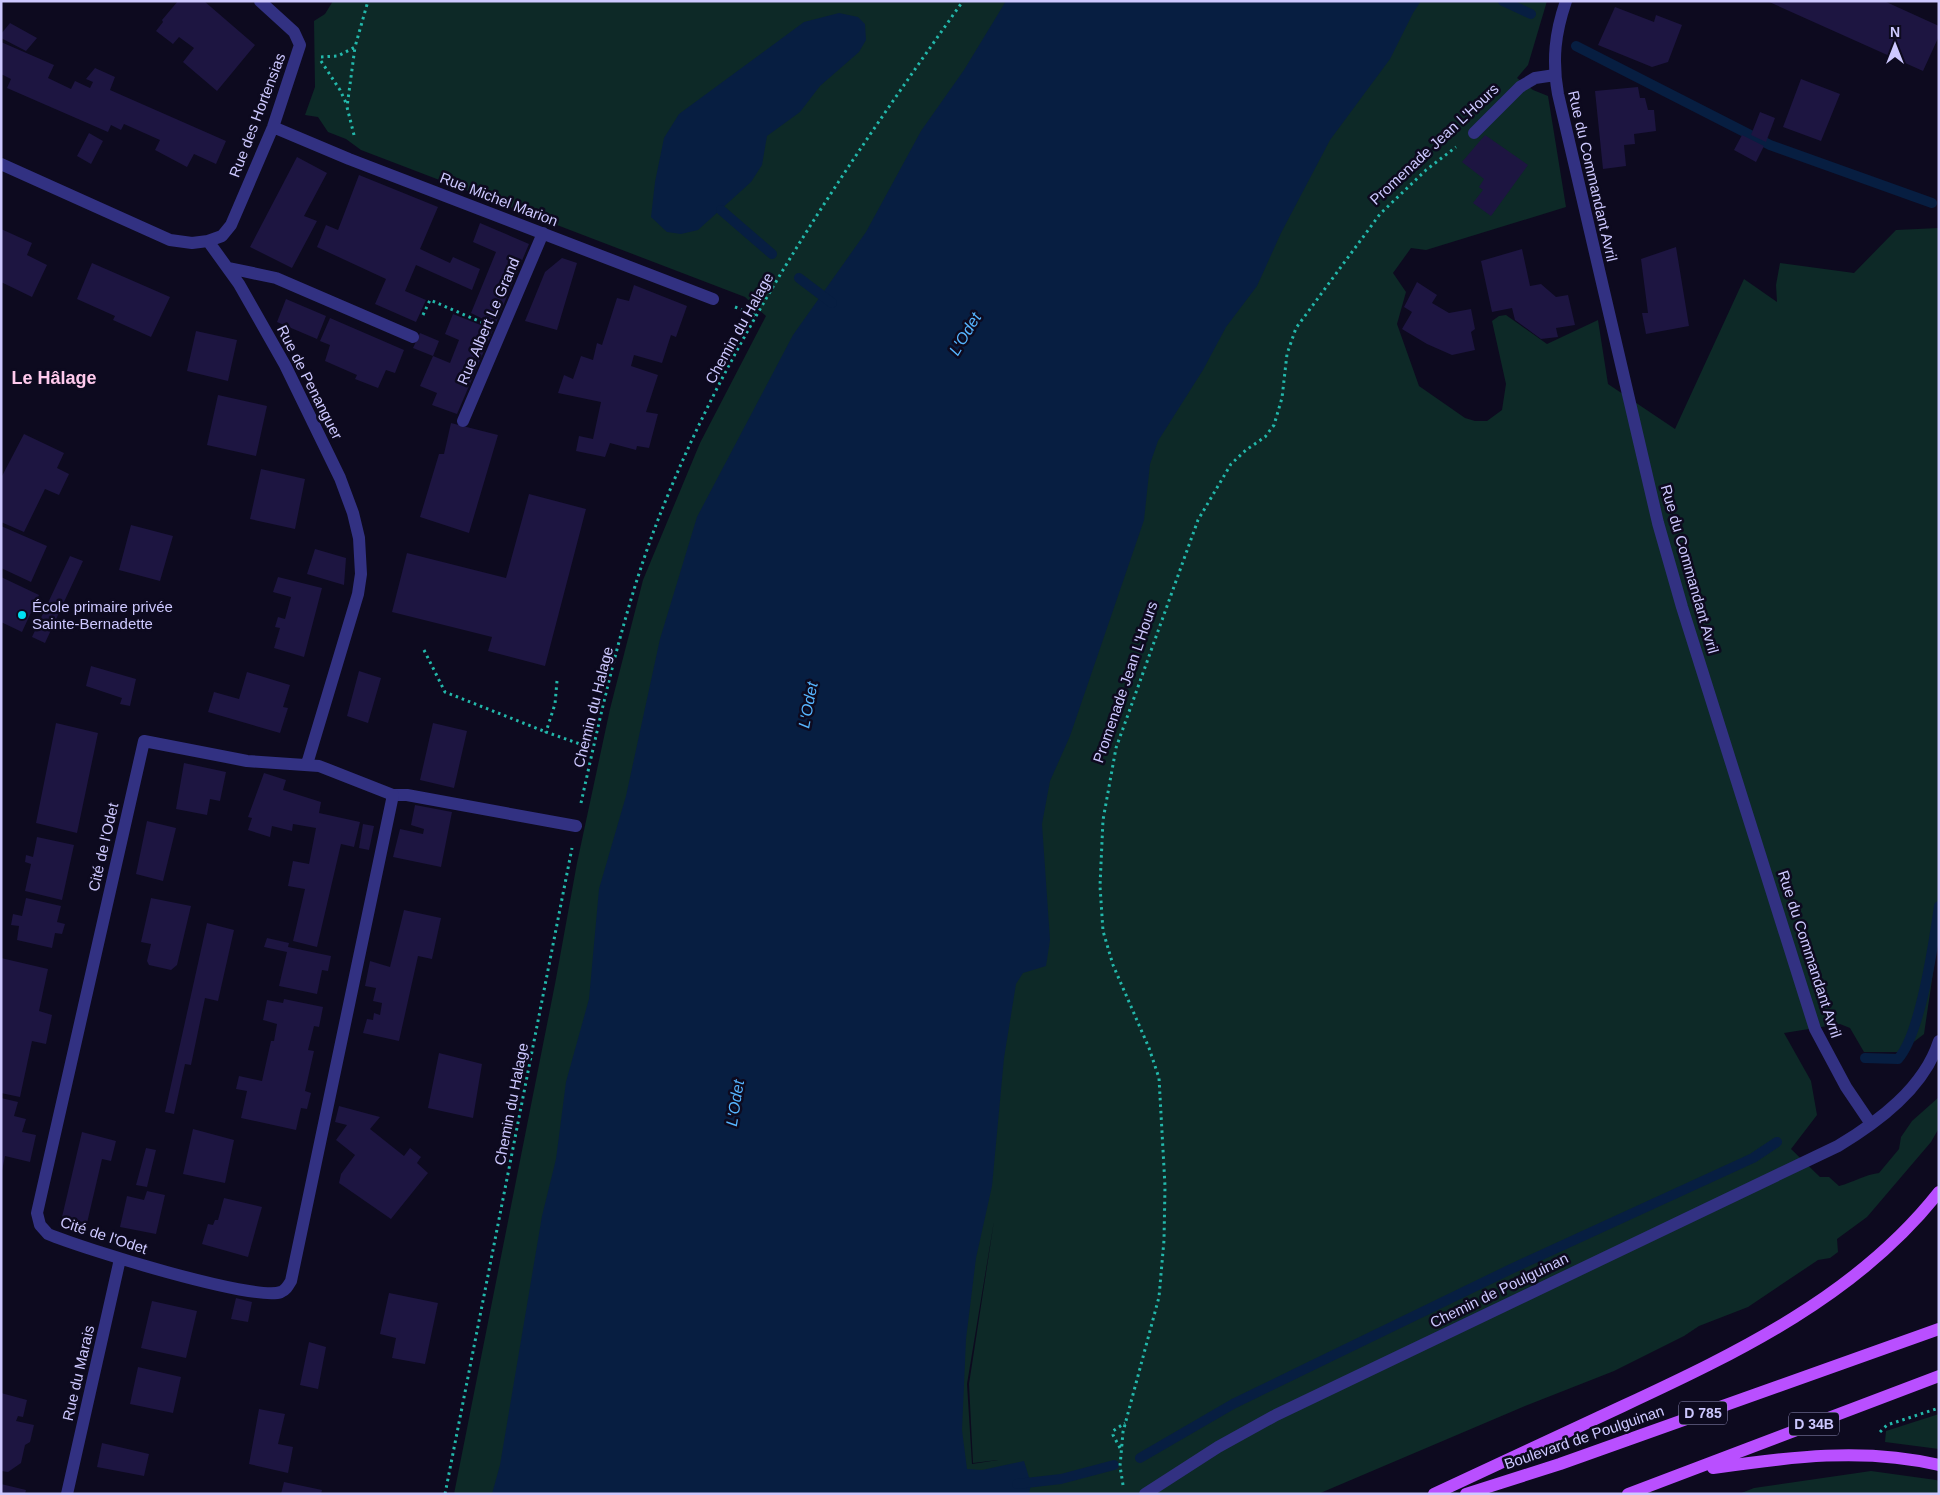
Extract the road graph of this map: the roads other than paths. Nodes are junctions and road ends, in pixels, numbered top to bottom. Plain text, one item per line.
1 (260, 1) edge
2 (1566, 1) edge
3 (1554, 75) junction
4 (273, 127) junction
5 (1474, 133) road end
6 (1, 164) edge
7 (543, 233) junction
8 (208, 241) junction
9 (229, 268) junction
10 (713, 299) dead end
11 (413, 337) road end
12 (462, 421) dead end
13 (307, 764) junction
14 (393, 795) junction
15 (576, 826) road end
16 (1939, 1041) edge
17 (1871, 1124) junction
18 (1939, 1192) edge
19 (120, 1259) junction
20 (1939, 1328) edge
21 (1939, 1376) edge
22 (1939, 1465) edge
23 (1689, 1472) junction
24 (68, 1494) edge
25 (1145, 1494) edge
26 (1434, 1494) edge
27 (1466, 1494) edge
28 (1628, 1494) edge

1 - 4 street, Rue des Hortensias
2 - 3 street, Rue du Commandant Avril
3 - 5 street, Promenade Jean L'Hours
3 - 17 street, Rue du Commandant Avril
4 - 7 street, Rue Michel Marion
4 - 8 street, Rue des Hortensias
6 - 8 street
7 - 10 street, Rue Michel Marion
7 - 12 street, Rue Albert Le Grand
8 - 9 street, Rue de Penanguer
9 - 11 street
9 - 13 street, Rue de Penanguer
13 - 14 street, Cité de l'Odet
13 - 19 street, Cité de l'Odet
14 - 15 street, Cité de l'Odet
14 - 19 street, Cité de l'Odet
16 - 17 street, Chemin de Poulguinan
17 - 25 street, Chemin de Poulguinan
18 - 26 main road
19 - 24 street, Rue du Marais
20 - 27 main road, Boulevard de Poulguinan / D 785
21 - 23 main road, D 34B
22 - 23 main road
23 - 28 main road

